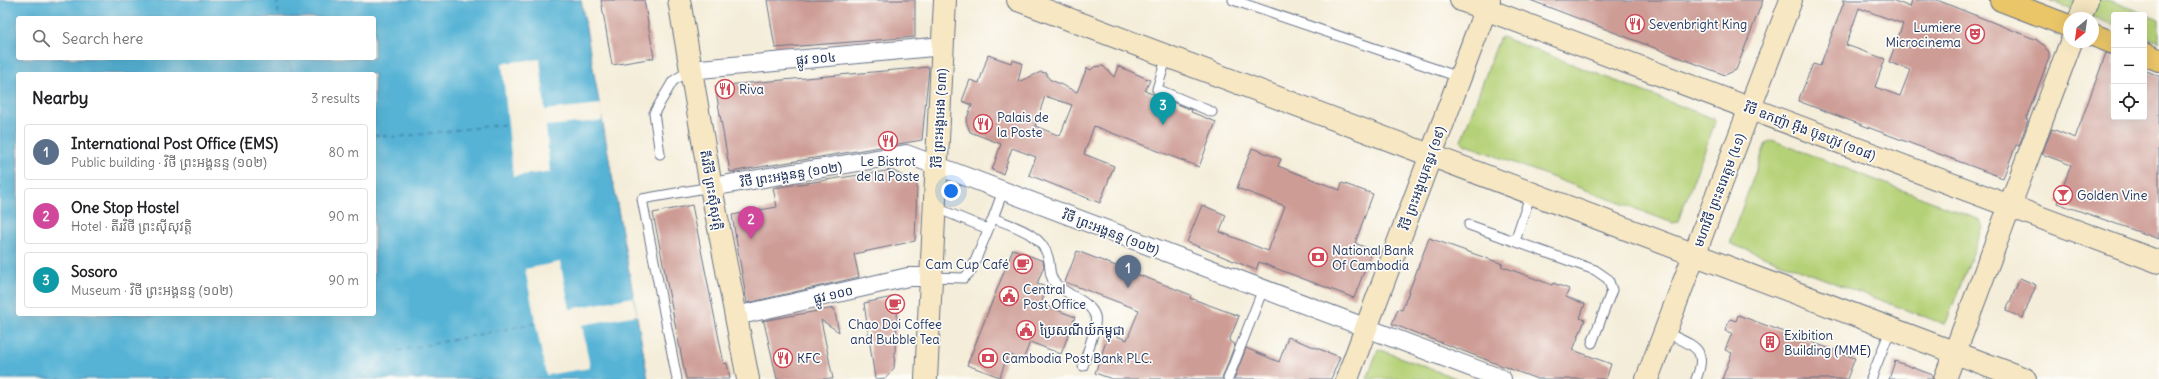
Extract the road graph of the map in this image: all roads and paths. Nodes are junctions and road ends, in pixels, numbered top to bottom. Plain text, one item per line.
1 (679, 0) edge
2 (945, 0) edge
3 (1018, 0) edge
4 (1233, 0) edge
5 (1461, 0) edge
6 (1791, 0) edge
7 (2001, 0) edge
8 (2087, 0) edge
9 (1487, 5) edge
10 (2082, 12) edge
11 (2063, 24) edge
12 (2099, 37) edge
13 (2111, 42) edge
14 (943, 46) junction
15 (2069, 48) edge
16 (2147, 55) edge
17 (1167, 56) junction
18 (2159, 60) edge
19 (690, 70) junction
20 (1459, 77) junction
21 (1750, 108) junction
22 (1212, 112) dead end
23 (660, 154) dead end
24 (1430, 156) junction
25 (936, 166) junction
26 (711, 187) junction
27 (1003, 191) junction
28 (1531, 192) junction
29 (2009, 206) junction
30 (934, 207) junction
31 (993, 218) junction
32 (1469, 225) dead end
33 (988, 229) junction
34 (1515, 241) junction
35 (1695, 254) junction
36 (2159, 262) edge
37 (931, 277) junction
38 (1263, 289) junction
39 (736, 316) junction
40 (1366, 328) junction
41 (1891, 328) junction
42 (1665, 332) junction
43 (1592, 343) dead end
44 (1955, 352) junction
45 (1083, 366) dead end
46 (2013, 377) edge
47 (677, 379) edge
48 (748, 379) edge
49 (926, 379) edge
50 (1228, 379) edge
51 (1347, 379) edge
52 (1502, 379) edge
53 (1646, 379) edge
54 (1696, 379) edge
55 (1871, 379) edge
56 (1945, 379) edge

1 - 19 street, តីរវិថី ព្រះស៊ីសុវត្តិ
2 - 14 street, វិថី ព្រះអង្គអេង (១៣)
3 - 17 street
4 - 20 lane
5 - 9 street, វិថី ឧកញ៉ា អ៊ីង ប៊ុនហ៊ូវ (១០៨)
6 - 21 street, មហាវិថី ព្រះនរោត្តម (៤១)
7 - 11 main road
8 - 10 street
9 - 20 street, វិថី ព្រះអង្គយុគន្ធរ (១៩)
9 - 21 street, វិថី ឧកញ៉ា អ៊ីង ប៊ុនហ៊ូវ (១០៨)
12 - 13 main road
14 - 19 street, ផ្លូវ ១០៤
14 - 25 street, វិថី ព្រះអង្គអេង (១៣)
15 - 29 street
16 - 18 main road
17 - 22 lane
17 - 24 street
19 - 23 lane
19 - 26 street, តីរវិថី ព្រះស៊ីសុវត្តិ
20 - 24 street, វិថី ព្រះអង្គយុគន្ធរ (១៩)
21 - 29 street, វិថី ឧកញ៉ា អ៊ីង ប៊ុនហ៊ូវ (១០៨)
21 - 35 street, មហាវិថី ព្រះនរោត្តម (៤១)
24 - 28 street
24 - 40 street, វិថី ព្រះអង្គយុគន្ធរ (១៩)
25 - 26 street, វិថី ព្រះអង្គនន្ទ (១០២)
25 - 27 street, វិថី ព្រះអង្គនន្ទ (១០២)
25 - 30 street, វិថី ព្រះអង្គអេង (១៣)
26 - 39 street, តីរវិថី ព្រះស៊ីសុវត្តិ
26 - 47 lane
27 - 31 lane
27 - 38 street, វិថី ព្រះអង្គនន្ទ (១០២)
28 - 34 lane
28 - 35 street
29 - 36 street, វិថី ឧកញ៉ា អ៊ីង ប៊ុនហ៊ូវ (១០៨)
29 - 44 street
30 - 33 lane
30 - 37 street, វិថី ព្រះអង្គអេង (១៣)
31 - 33 lane
31 - 45 lane
32 - 34 lane
33 - 37 lane
34 - 43 lane
35 - 41 street
35 - 42 street, មហាវិថី ព្រះនរោត្តម (៤១)
37 - 39 street, ផ្លូវ ១០០
37 - 49 street, វិថី ព្រះអង្គអេង (១៣)
38 - 40 street, វិថី ព្រះអង្គនន្ទ (១០២)
38 - 50 lane
39 - 48 street, តីរវិថី ព្រះស៊ីសុវត្តិ
40 - 51 street, វិថី ព្រះអង្គយុគន្ធរ (១៩)
40 - 52 street, វិថី ព្រះអង្គនន្ទ (១០២)
41 - 44 street
41 - 55 lane
42 - 53 street, មហាវិថី ព្រះនរោត្តម (៤១)
42 - 54 lane
44 - 46 street
44 - 56 street

